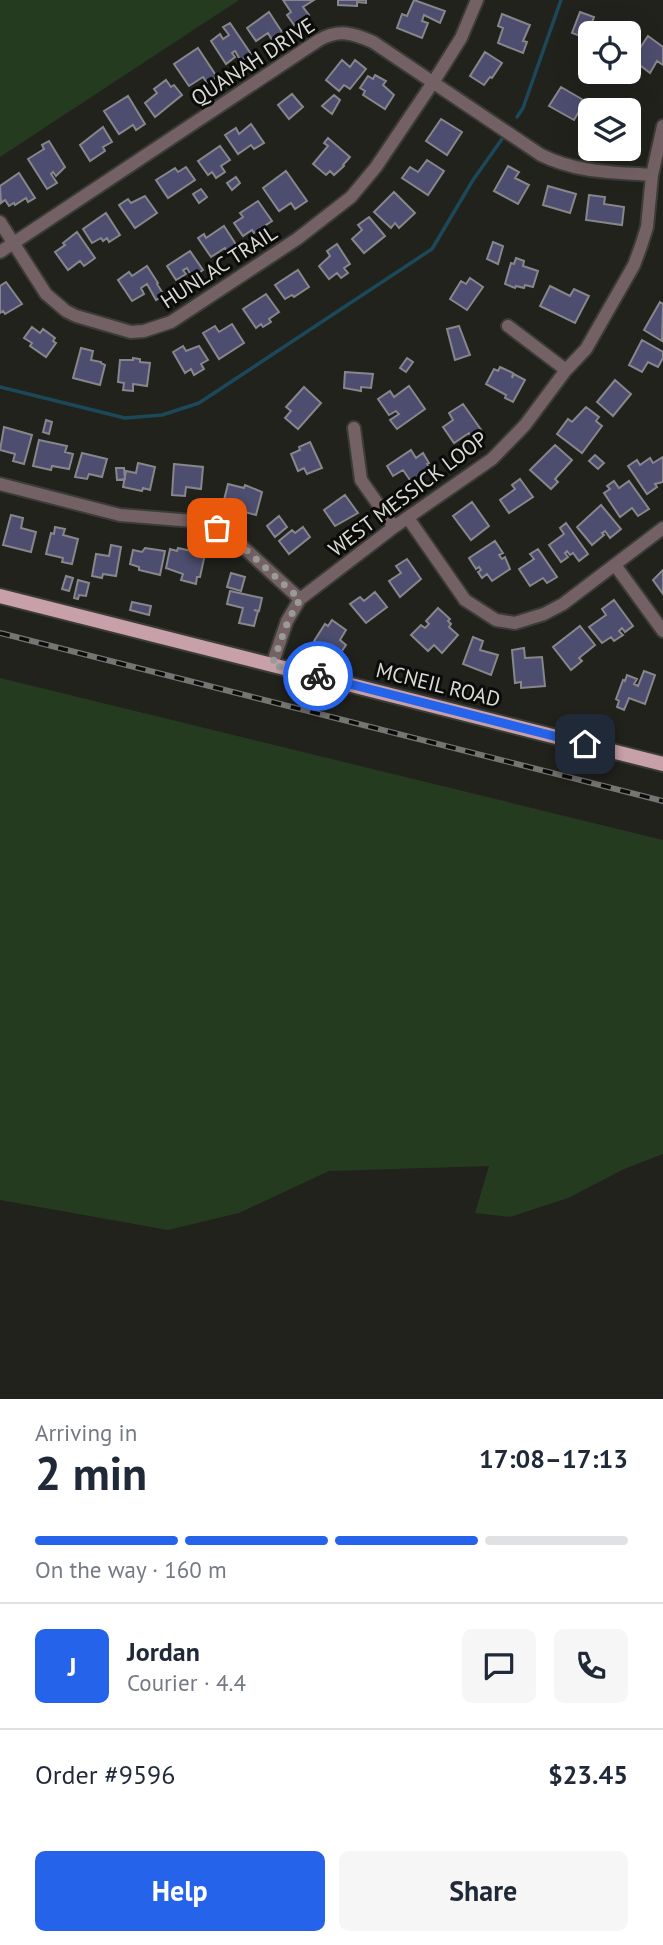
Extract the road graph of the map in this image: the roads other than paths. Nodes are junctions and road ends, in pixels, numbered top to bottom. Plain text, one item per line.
1 (477, 0) edge
2 (434, 81) junction
3 (663, 126) edge
4 (652, 175) junction
5 (0, 222) edge
6 (14, 243) junction
7 (0, 252) edge
8 (508, 326) dead end
9 (566, 370) junction
10 (354, 428) dead end
11 (0, 484) edge
12 (408, 519) junction
13 (394, 527) junction
14 (663, 528) edge
15 (615, 565) junction
16 (0, 596) edge
17 (300, 599) junction
18 (663, 631) edge
19 (272, 665) junction
20 (663, 764) edge

1 - 2 street, HUNLAC TRAIL
2 - 4 street, QUANAH DRIVE
2 - 6 street, QUANAH DRIVE
2 - 6 street, HUNLAC TRAIL
3 - 4 street, WEST MESSICK LOOP
4 - 9 street, WEST MESSICK LOOP
5 - 6 street, HUNLAC TRAIL
6 - 7 street, QUANAH DRIVE
8 - 9 street
9 - 12 street, WEST MESSICK LOOP
10 - 13 street
11 - 17 street
12 - 13 street, WEST MESSICK LOOP
12 - 15 street
13 - 17 street, WEST MESSICK LOOP
14 - 15 street
15 - 18 street
16 - 19 main road, MCNEIL ROAD
17 - 19 street, WEST MESSICK LOOP
19 - 20 main road, MCNEIL ROAD

